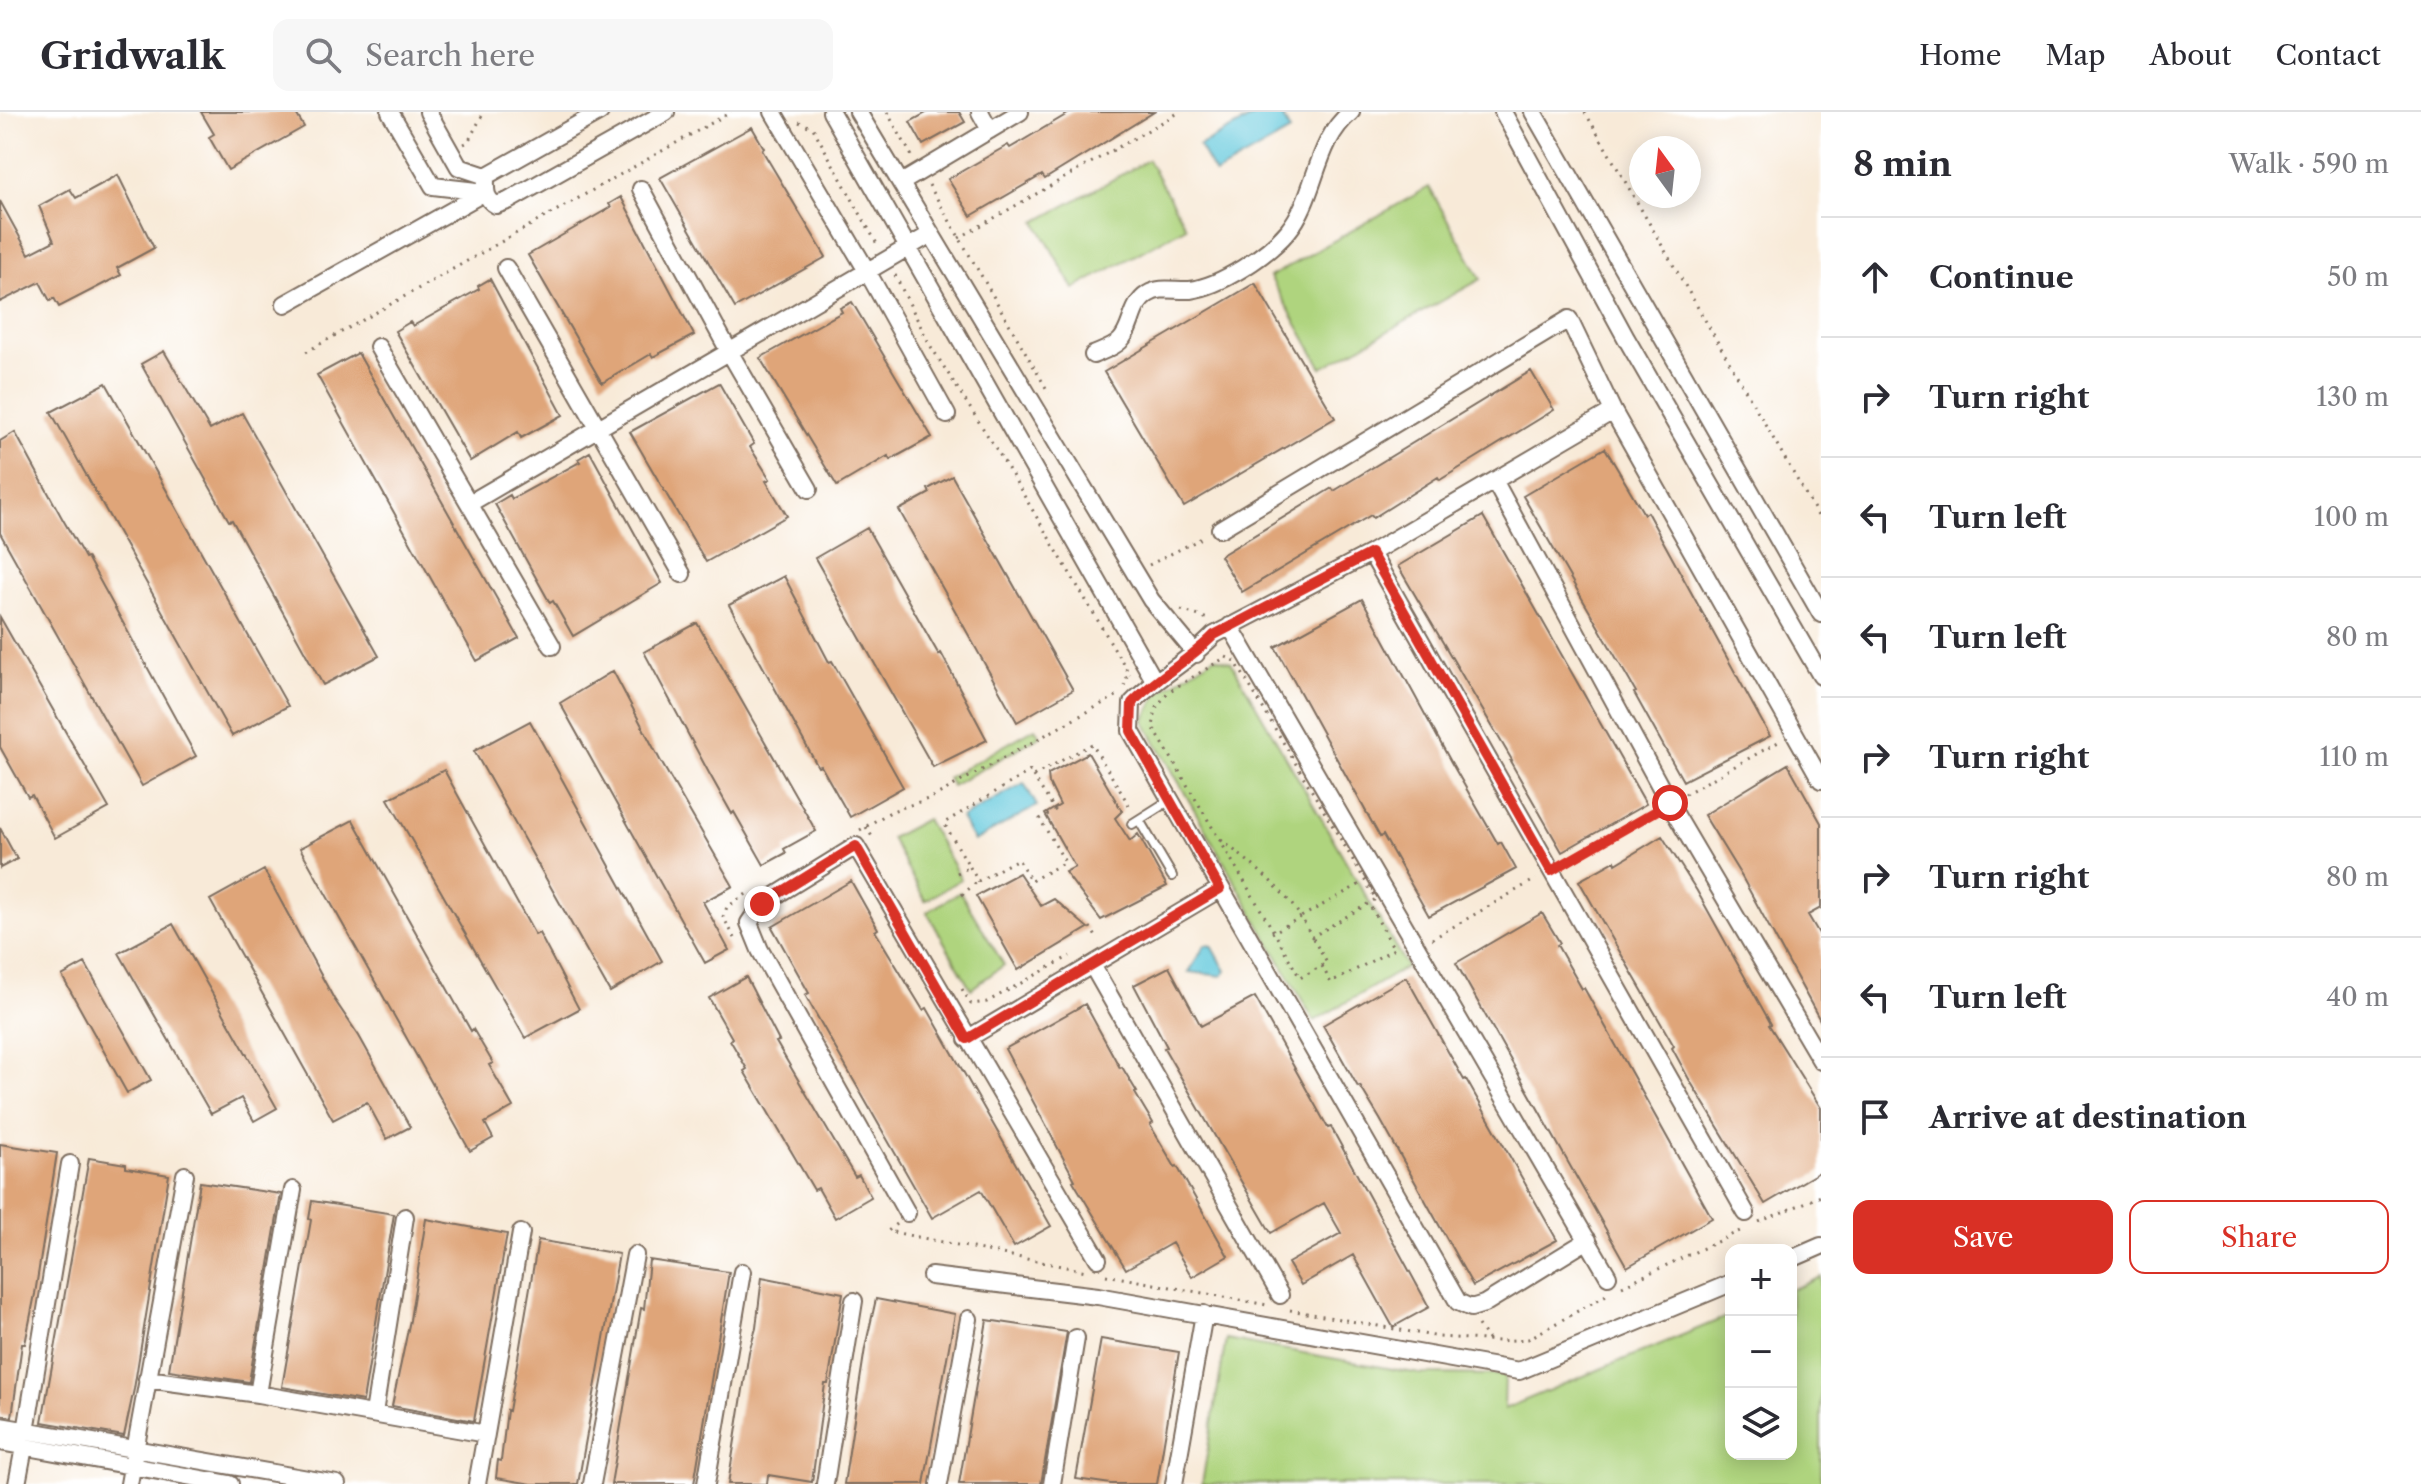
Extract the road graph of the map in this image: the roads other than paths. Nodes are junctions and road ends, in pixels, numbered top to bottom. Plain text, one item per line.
1 (390, 112) edge
2 (428, 112) edge
3 (602, 112) edge
4 (666, 112) edge
5 (773, 112) edge
6 (831, 112) edge
7 (858, 112) edge
8 (980, 112) edge
9 (1020, 112) edge
10 (1351, 112) edge
11 (1503, 112) edge
12 (1533, 112) edge
13 (990, 130) junction
14 (619, 139) junction
15 (901, 183) junction
16 (486, 184) junction
17 (641, 189) dead end
18 (931, 234) junction
19 (908, 247) junction
20 (506, 268) dead end
21 (867, 271) junction
22 (285, 304) dead end
23 (378, 347) dead end
24 (730, 353) junction
25 (1093, 355) dead end
26 (1613, 411) junction
27 (947, 415) dead end
28 (598, 426) junction
29 (1495, 482) junction
30 (809, 489) dead end
31 (470, 503) junction
32 (1220, 529) road end
33 (1371, 553) junction
34 (682, 574) dead end
35 (1820, 613) edge
36 (1230, 626) junction
37 (1792, 627) junction
38 (552, 646) dead end
39 (1196, 654) junction
40 (1821, 676) edge
41 (1154, 680) junction
42 (1821, 780) edge
43 (1171, 800) junction
44 (1172, 876) dead end
45 (1220, 889) junction
46 (1092, 965) junction
47 (967, 1039) junction
48 (1821, 1061) edge
49 (70, 1164) dead end
50 (185, 1175) dead end
51 (293, 1190) dead end
52 (907, 1213) road end
53 (405, 1217) dead end
54 (1749, 1222) road end
55 (521, 1233) dead end
56 (1588, 1240) junction
57 (1821, 1246) edge
58 (635, 1255) dead end
59 (1797, 1256) edge
60 (1098, 1259) dead end
61 (742, 1272) dead end
62 (931, 1276) dead end
63 (1608, 1276) dead end
64 (1725, 1285) edge
65 (1280, 1295) dead end
66 (854, 1301) dead end
67 (1204, 1314) junction
68 (969, 1319) dead end
69 (1076, 1338) dead end
70 (147, 1379) junction
71 (258, 1394) junction
72 (374, 1413) junction
73 (0, 1426) edge
74 (486, 1434) junction
75 (25, 1439) junction
76 (0, 1442) edge
77 (134, 1458) junction
78 (17, 1484) edge
79 (129, 1484) edge
80 (230, 1484) edge
81 (337, 1484) edge
82 (477, 1484) edge
83 (592, 1484) edge
84 (706, 1484) edge
85 (825, 1484) edge
86 (939, 1484) edge
87 (1052, 1484) edge
88 (1174, 1484) edge

1 - 16 street
2 - 16 street
3 - 14 street
3 - 16 street
4 - 14 street
5 - 21 street
6 - 19 street
7 - 15 street
8 - 13 street
9 - 13 street
10 - 25 street
11 - 37 street
12 - 35 street
13 - 15 street
14 - 16 street
15 - 18 street
16 - 22 street
17 - 24 street
18 - 19 street
18 - 39 street
19 - 21 street
19 - 41 street
20 - 28 street
21 - 24 street
21 - 27 street
23 - 31 street
24 - 28 street
24 - 30 street
26 - 29 street
26 - 32 street
26 - 42 street
28 - 31 street
28 - 34 street
29 - 33 street
29 - 48 street
31 - 38 street
33 - 36 street
33 - 54 street
35 - 37 street
36 - 39 street
36 - 56 street
37 - 40 street
39 - 41 street
41 - 43 street
43 - 44 lane
43 - 45 street
45 - 46 street
45 - 56 street
46 - 47 street
46 - 65 street
47 - 52 street
47 - 60 street
49 - 75 street
50 - 70 street
51 - 71 street
53 - 72 street
55 - 74 street
56 - 63 street
57 - 59 street
58 - 83 street
61 - 84 street
62 - 67 street
64 - 67 street
66 - 85 street
67 - 88 street
68 - 86 street
69 - 87 street
70 - 71 street
70 - 77 street
71 - 72 street
72 - 74 street
73 - 75 street
74 - 82 street
75 - 76 street
75 - 77 street
75 - 78 street
77 - 79 street
77 - 80 street
77 - 81 street

